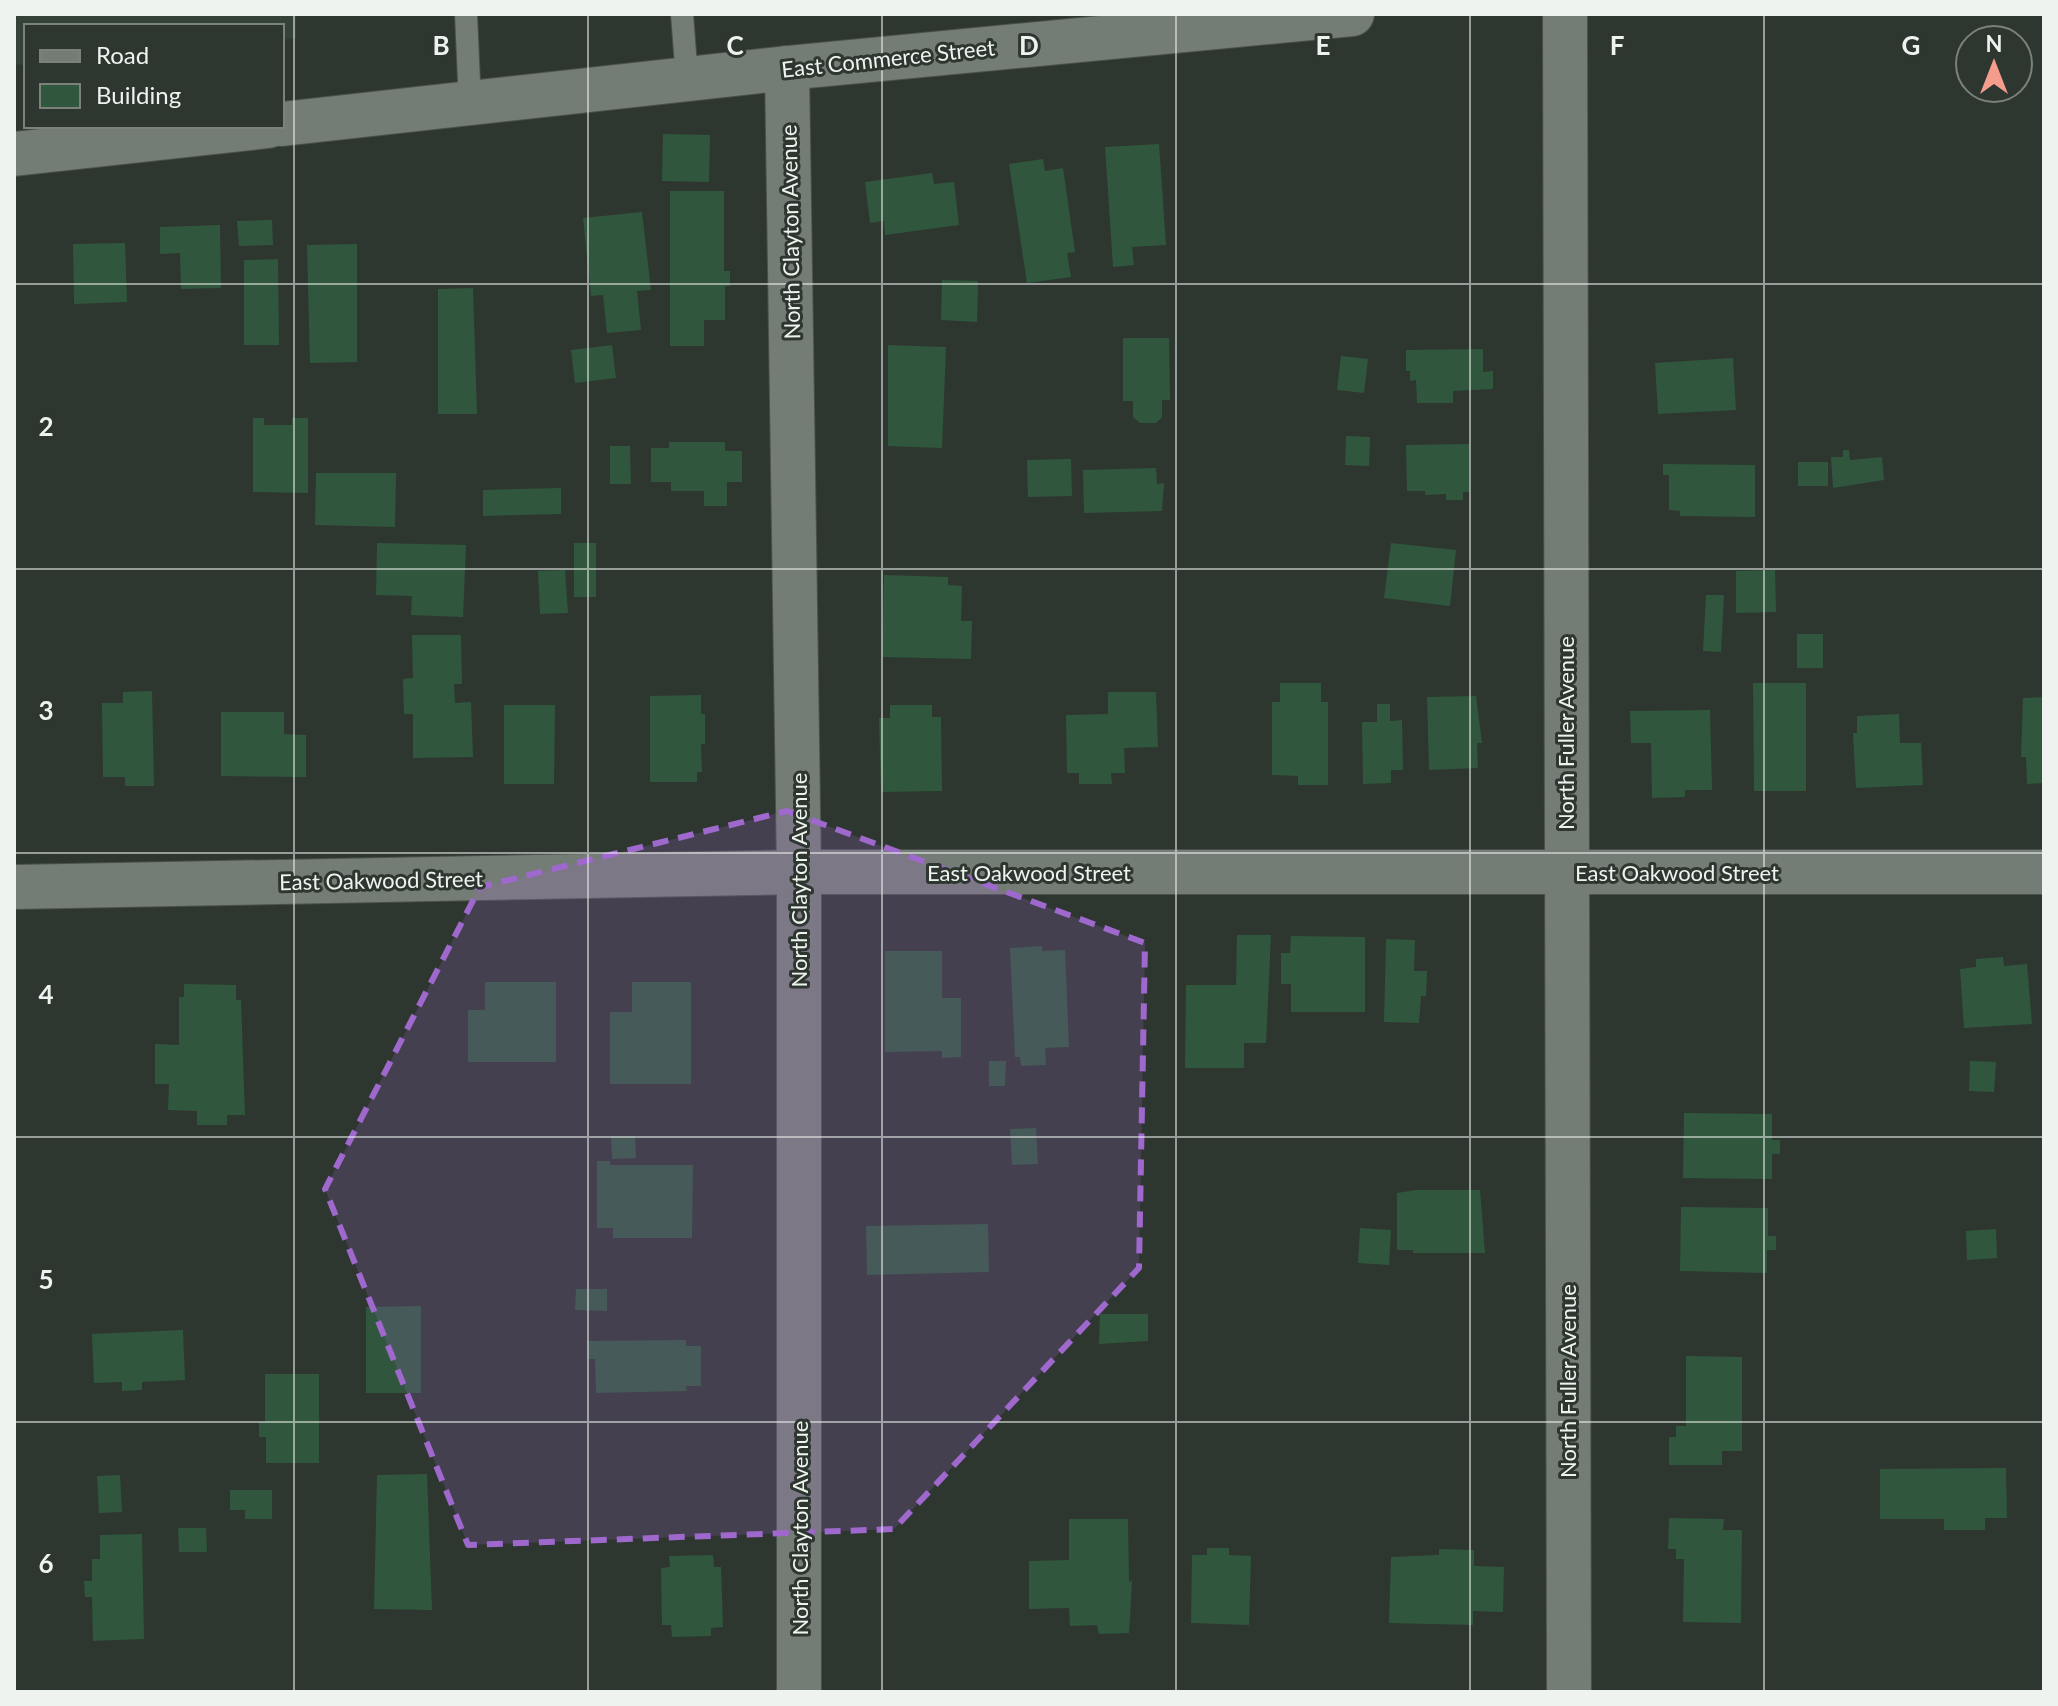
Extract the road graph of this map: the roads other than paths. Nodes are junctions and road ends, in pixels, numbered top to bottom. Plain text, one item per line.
1 (466, 14) edge
2 (682, 14) edge
3 (1352, 14) edge
4 (1565, 14) edge
5 (787, 68) junction
6 (687, 79) junction
7 (470, 104) junction
8 (284, 124) edge
9 (250, 128) edge
10 (14, 154) edge
11 (799, 872) junction
12 (1565, 872) junction
13 (2044, 872) edge
14 (14, 887) edge
15 (799, 1692) edge
16 (1569, 1692) edge

1 - 7 lane
2 - 6 lane
3 - 5 street, East Commerce Street
4 - 12 street, North Fuller Avenue
5 - 6 street, East Commerce Street
5 - 11 street, North Clayton Avenue
6 - 7 street, East Commerce Street
7 - 8 street, East Commerce Street
9 - 10 street
11 - 12 street, East Oakwood Street
11 - 14 street, East Oakwood Street
11 - 15 street, North Clayton Avenue
12 - 13 street, East Oakwood Street
12 - 16 street, North Fuller Avenue

